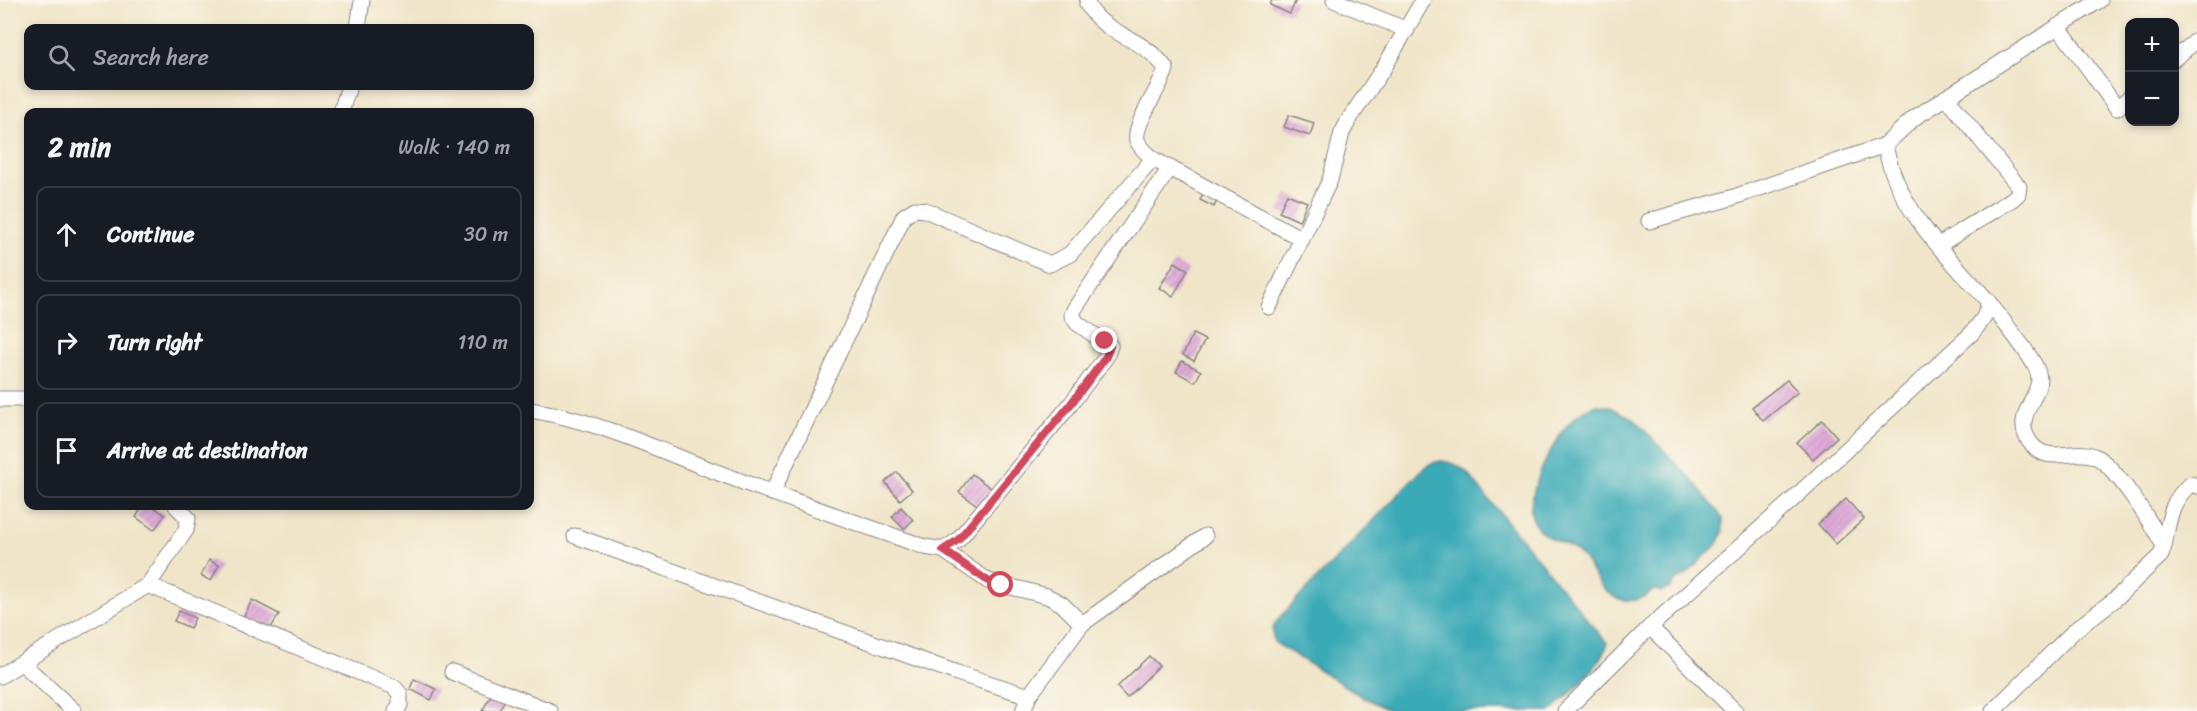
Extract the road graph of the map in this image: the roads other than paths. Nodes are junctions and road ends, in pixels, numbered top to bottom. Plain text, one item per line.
1 (362, 0) edge
2 (1088, 0) edge
3 (1334, 0) edge
4 (1423, 0) edge
5 (2100, 0) edge
6 (359, 24) edge
7 (2058, 26) junction
8 (1407, 30) junction
9 (2197, 40) edge
10 (2179, 56) edge
11 (348, 90) edge
12 (1946, 97) junction
13 (2125, 101) edge
14 (342, 108) edge
15 (1885, 145) junction
16 (1153, 159) junction
17 (1170, 168) junction
18 (1649, 221) dead end
19 (1302, 239) junction
20 (1939, 245) junction
21 (1988, 302) junction
22 (1269, 307) dead end
23 (0, 399) edge
24 (24, 399) edge
25 (534, 411) edge
26 (2197, 486) edge
27 (772, 493) junction
28 (180, 510) edge
29 (575, 536) dead end
30 (1205, 536) dead end
31 (2164, 546) junction
32 (943, 550) junction
33 (148, 585) junction
34 (1082, 624) junction
35 (1650, 627) junction
36 (22, 663) junction
37 (452, 672) dead end
38 (0, 676) edge
39 (1029, 696) junction
40 (74, 711) edge
41 (396, 711) edge
42 (550, 711) edge
43 (1023, 711) edge
44 (1565, 711) edge
45 (1736, 711) edge
46 (1993, 711) edge

1 - 6 street
2 - 16 street
3 - 8 street
4 - 8 street
5 - 7 street
7 - 12 street
7 - 13 street
8 - 19 street
9 - 10 street
11 - 14 street
12 - 15 street
12 - 20 street
15 - 18 street
15 - 20 street
16 - 17 street
16 - 27 street
17 - 19 street
17 - 32 street
19 - 22 street
20 - 21 street
21 - 31 street
21 - 35 street
23 - 24 street
25 - 27 street
26 - 31 street
27 - 32 street
28 - 33 street
29 - 39 street
30 - 34 street
31 - 46 street
32 - 34 street
33 - 36 street
33 - 41 street
34 - 39 street
35 - 44 street
35 - 45 street
36 - 38 street
36 - 40 street
37 - 42 street
39 - 43 street

